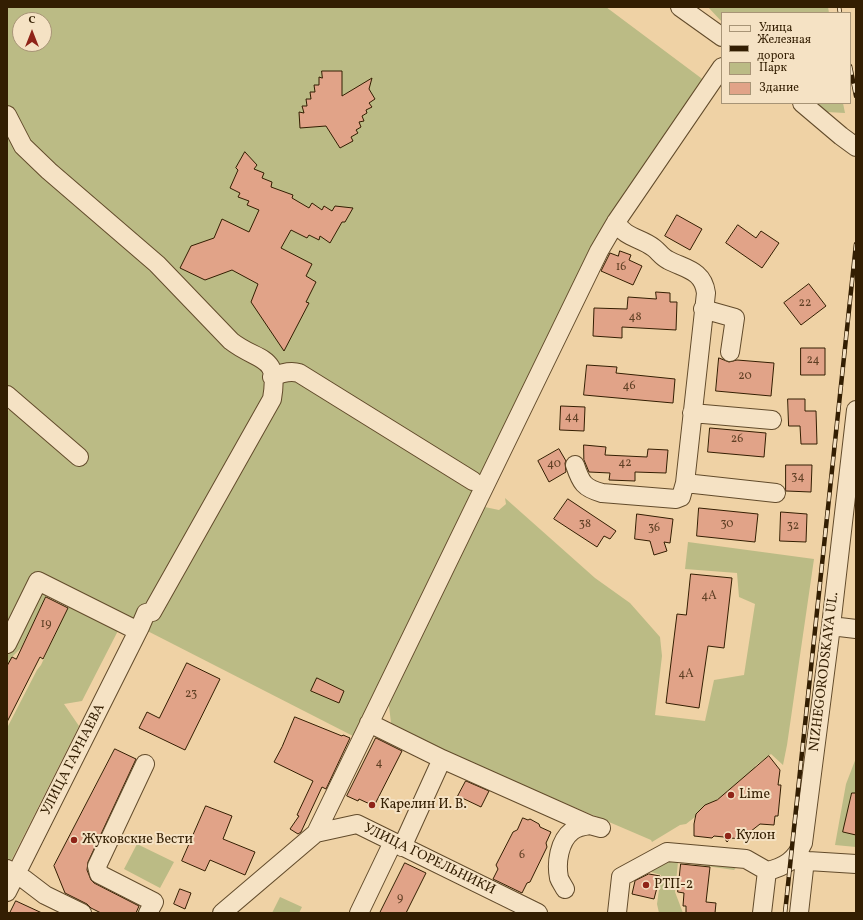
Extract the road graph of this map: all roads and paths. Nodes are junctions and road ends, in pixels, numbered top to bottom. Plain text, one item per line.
1 (680, 7) edge
2 (721, 36) edge
3 (721, 68) edge
4 (803, 104) edge
5 (7, 115) edge
6 (856, 147) edge
7 (616, 222) junction
8 (704, 309) junction
9 (730, 352) dead end
10 (272, 377) junction
11 (7, 395) edge
12 (856, 410) edge
13 (692, 413) junction
14 (772, 420) dead end
15 (79, 457) dead end
16 (575, 465) dead end
17 (473, 481) dead end
18 (685, 483) junction
19 (776, 492) dead end
20 (849, 535) edge
21 (832, 626) junction
22 (856, 628) edge
23 (139, 629) junction
24 (7, 644) edge
25 (369, 723) junction
26 (442, 759) junction
27 (145, 764) dead end
28 (316, 832) junction
29 (397, 844) junction
30 (798, 860) junction
31 (856, 864) edge
32 (766, 871) junction
33 (11, 872) edge
34 (564, 889) dead end
35 (7, 892) edge
36 (515, 908) edge
37 (82, 913) edge
38 (148, 913) edge
39 (222, 913) edge
40 (359, 913) edge
41 (538, 913) edge
42 (618, 913) edge
43 (762, 913) edge
44 (799, 913) edge

1 - 2 street
3 - 7 street
4 - 6 street
5 - 10 street
7 - 8 street
7 - 25 street
8 - 9 street
8 - 13 street
10 - 17 street
10 - 23 street, УЛИЦА ГАРНАЕВА
11 - 15 street
12 - 20 street, NIZHEGORODSKAYA UL.
13 - 14 street
13 - 18 street
16 - 18 street
18 - 19 street
20 - 21 street, NIZHEGORODSKAYA UL.
21 - 22 street
21 - 30 street, NIZHEGORODSKAYA UL.
23 - 24 street
23 - 33 street, УЛИЦА ГАРНАЕВА
25 - 26 street
25 - 28 street
26 - 29 street
26 - 34 street
27 - 38 street
28 - 29 street, УЛИЦА ГОРЕЛЬНИКИ
28 - 39 street
29 - 36 street, УЛИЦА ГОРЕЛЬНИКИ
29 - 40 street
30 - 31 street
30 - 32 street, NIZHEGORODSKAYA UL.
30 - 44 street
32 - 42 street
32 - 43 street
33 - 35 street, УЛИЦА ГАРНАЕВА
33 - 37 street
36 - 41 street, УЛИЦА ГОРЕЛЬНИКИ

